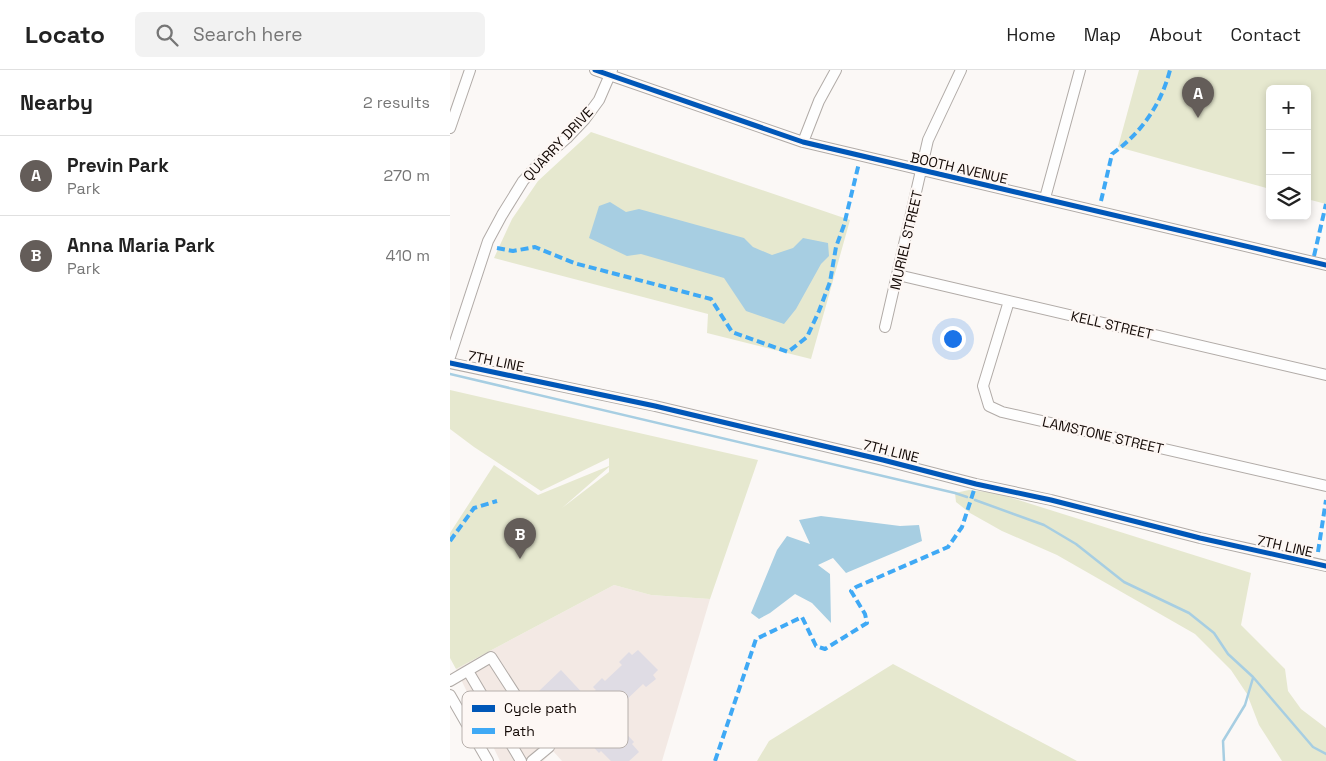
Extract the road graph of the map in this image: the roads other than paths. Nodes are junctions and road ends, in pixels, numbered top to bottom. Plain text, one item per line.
1 (470, 70) edge
2 (595, 70) edge
3 (836, 70) edge
4 (961, 70) edge
5 (1080, 70) edge
6 (610, 73) edge
7 (454, 104) edge
8 (450, 128) edge
9 (803, 142) junction
10 (921, 171) junction
11 (1045, 198) junction
12 (1326, 264) edge
13 (898, 275) junction
14 (1009, 300) junction
15 (886, 327) dead end
16 (450, 358) edge
17 (450, 363) edge
18 (1326, 375) edge
19 (1326, 486) edge
20 (1326, 566) edge
21 (468, 671) junction
22 (450, 681) edge
23 (480, 691) edge
24 (513, 691) edge
25 (450, 695) edge
26 (462, 716) edge
27 (481, 748) edge
28 (513, 748) edge
29 (547, 748) edge
30 (488, 761) edge
31 (521, 761) edge
32 (532, 761) edge

1 - 7 street
2 - 6 street, BOOTH AVENUE
3 - 9 street
4 - 10 street, MURIEL STREET
5 - 11 street
6 - 9 street, BOOTH AVENUE
6 - 16 street, QUARRY DRIVE
7 - 8 street
9 - 10 street, BOOTH AVENUE
10 - 11 street, BOOTH AVENUE
10 - 13 street, MURIEL STREET
11 - 12 street, BOOTH AVENUE
13 - 14 street, KELL STREET
13 - 15 street, MURIEL STREET
14 - 18 street, KELL STREET
14 - 19 street, LAMSTONE STREET
17 - 20 street, 7TH LINE
21 - 22 street
21 - 23 street
21 - 24 street
25 - 26 street
27 - 30 street
28 - 31 street
29 - 32 street

